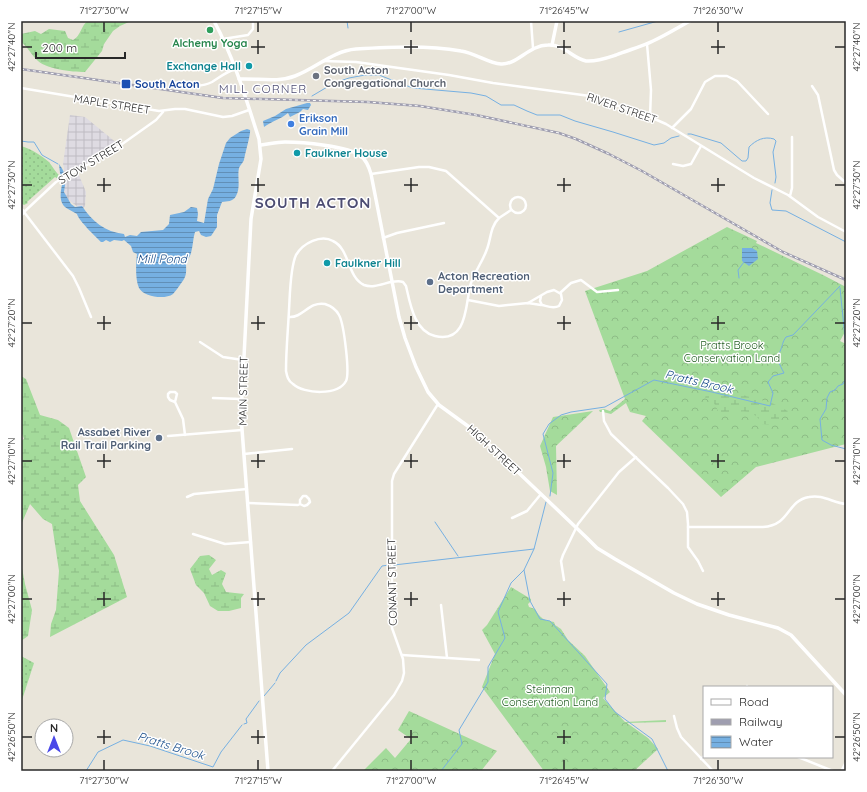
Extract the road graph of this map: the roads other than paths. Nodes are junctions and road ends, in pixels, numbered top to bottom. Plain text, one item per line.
1 (213, 21) edge
2 (253, 21) edge
3 (531, 21) edge
4 (557, 21) edge
5 (690, 21) edge
6 (224, 39) junction
7 (647, 44) junction
8 (552, 45) junction
9 (533, 48) junction
10 (322, 61) junction
11 (235, 69) junction
12 (239, 79) junction
13 (176, 83) dead end
14 (812, 86) dead end
15 (21, 88) edge
16 (249, 110) junction
17 (163, 112) junction
18 (768, 114) dead end
19 (650, 117) junction
20 (672, 128) junction
21 (792, 137) dead end
22 (261, 145) junction
23 (701, 146) junction
24 (673, 164) dead end
25 (371, 174) junction
26 (846, 183) edge
27 (790, 196) junction
28 (511, 210) junction
29 (22, 212) edge
30 (499, 218) junction
31 (444, 223) dead end
32 (846, 232) edge
33 (383, 238) junction
34 (392, 282) junction
35 (618, 290) dead end
36 (560, 293) junction
37 (541, 296) junction
38 (468, 300) junction
39 (528, 303) junction
40 (542, 305) junction
41 (91, 317) dead end
42 (289, 317) junction
43 (200, 342) dead end
44 (243, 360) junction
45 (213, 398) dead end
46 (241, 399) junction
47 (175, 402) dead end
48 (438, 404) junction
49 (603, 411) dead end
50 (242, 430) junction
51 (185, 435) junction
52 (168, 436) dead end
53 (292, 449) dead end
54 (244, 454) junction
55 (636, 457) junction
56 (247, 489) junction
57 (541, 494) junction
58 (187, 497) dead end
59 (248, 503) junction
60 (300, 504) dead end
61 (846, 504) edge
62 (512, 518) dead end
63 (688, 527) junction
64 (576, 528) junction
65 (193, 534) dead end
66 (251, 542) junction
67 (703, 571) dead end
68 (564, 580) dead end
69 (441, 606) dead end
70 (402, 655) junction
71 (448, 658) junction
72 (479, 660) dead end
73 (846, 695) edge
74 (674, 716) dead end
75 (701, 758) joint
76 (800, 758) edge
77 (846, 763) edge
78 (268, 771) edge
79 (332, 771) edge
80 (712, 771) edge
81 (833, 771) edge
82 (842, 771) edge

1 - 6 street, MAIN STREET
2 - 6 street
3 - 9 street
4 - 8 street
5 - 7 street
6 - 11 street, MAIN STREET
7 - 8 street
7 - 19 street
8 - 9 street
9 - 10 street
10 - 12 street
10 - 19 street, RIVER STREET
11 - 12 street, MAIN STREET
11 - 13 street
12 - 16 street, MAIN STREET
14 - 26 street
15 - 17 street, MAPLE STREET
16 - 17 street, MAPLE STREET
16 - 22 street, MAIN STREET
17 - 29 street, STOW STREET
18 - 20 street
19 - 20 street, RIVER STREET
20 - 23 street, RIVER STREET
21 - 27 street
22 - 25 street, HIGH STREET
22 - 44 street, MAIN STREET
23 - 24 street
23 - 27 street, RIVER STREET
25 - 30 street
25 - 33 street, HIGH STREET
27 - 32 street, RIVER STREET
28 - 28 street
28 - 30 street
29 - 41 street
30 - 38 street
31 - 33 street
33 - 34 street, HIGH STREET
34 - 38 street
34 - 42 street
34 - 48 street, HIGH STREET
35 - 36 street
36 - 37 street
36 - 40 street
37 - 39 street
37 - 40 street
38 - 39 street
39 - 40 street
42 - 42 street
43 - 44 street
44 - 46 street, MAIN STREET
45 - 46 street
46 - 50 street, MAIN STREET
47 - 51 street
48 - 57 street, HIGH STREET
48 - 70 street, CONANT STREET
49 - 55 street
50 - 51 street
50 - 54 street, MAIN STREET
51 - 52 street
53 - 54 street
54 - 56 street, MAIN STREET
55 - 63 street
55 - 64 street
56 - 58 street
56 - 59 street, MAIN STREET
57 - 62 street
57 - 64 street, HIGH STREET
59 - 60 street
59 - 66 street, MAIN STREET
61 - 63 street
63 - 67 street
64 - 68 street
64 - 73 street, HIGH STREET
65 - 66 street
66 - 78 street, MAIN STREET
69 - 71 street
70 - 71 street
70 - 79 street, CONANT STREET
71 - 72 street
74 - 75 street
75 - 80 street
76 - 81 street
77 - 82 street

